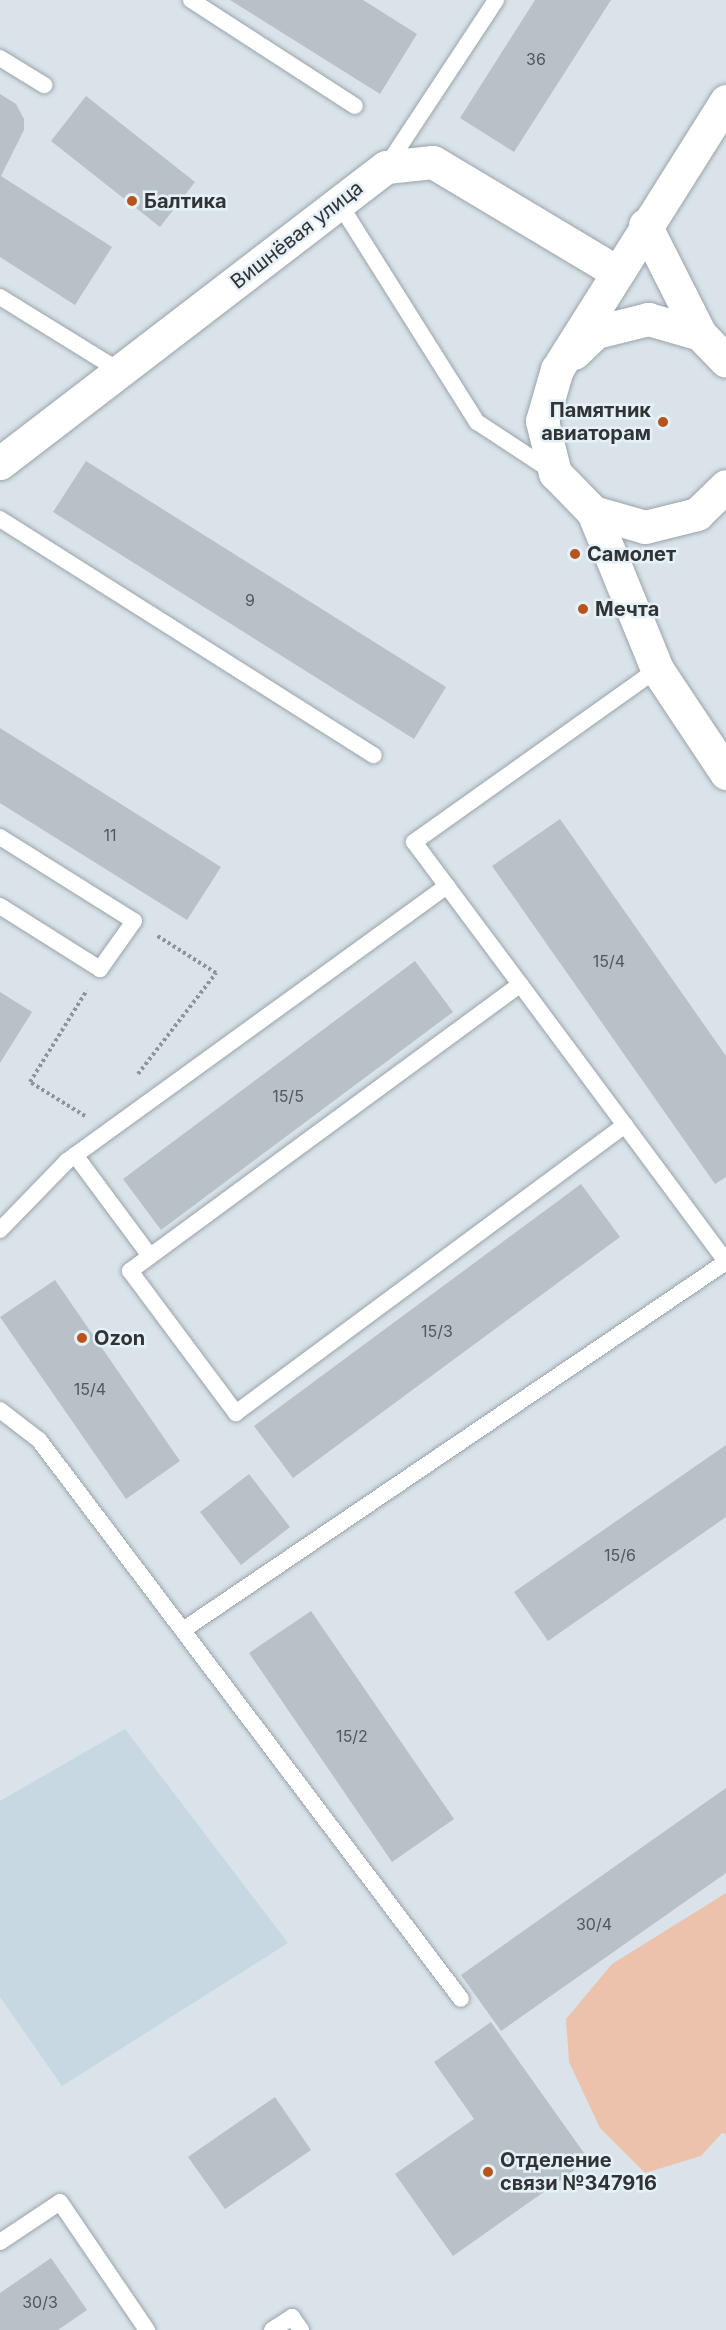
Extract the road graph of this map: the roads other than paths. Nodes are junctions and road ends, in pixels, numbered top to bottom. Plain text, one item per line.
1 (191, 0) edge
2 (496, 0) edge
3 (0, 58) edge
4 (45, 85) dead end
5 (726, 101) edge
6 (355, 106) dead end
7 (386, 167) junction
8 (339, 203) junction
9 (645, 225) junction
10 (617, 272) junction
11 (0, 297) edge
12 (700, 334) junction
13 (726, 361) edge
14 (557, 369) junction
15 (120, 371) junction
16 (0, 463) edge
17 (555, 473) junction
18 (726, 486) edge
19 (593, 512) junction
20 (0, 519) edge
21 (657, 669) junction
22 (374, 755) dead end
23 (726, 773) edge
24 (0, 837) edge
25 (447, 886) junction
26 (0, 906) edge
27 (520, 984) junction
28 (625, 1125) junction
29 (75, 1155) junction
30 (0, 1230) edge
31 (150, 1256) junction
32 (726, 1261) edge
33 (0, 1410) edge
34 (183, 1630) junction
35 (461, 1999) dead end
36 (0, 2242) edge
37 (147, 2330) edge
38 (272, 2330) edge
39 (301, 2330) edge

1 - 6 lane
2 - 7 lane
3 - 4 lane
5 - 9 street
7 - 8 street, Вишнёвая улица
7 - 10 street
8 - 15 street, Вишнёвая улица
8 - 17 lane
9 - 10 street
9 - 12 street
10 - 14 street
11 - 15 lane
12 - 13 street
12 - 14 street
14 - 17 street
15 - 16 street, Вишнёвая улица
17 - 19 street
18 - 19 street
19 - 21 street
20 - 22 lane
21 - 23 street
21 - 25 lane
24 - 26 lane
25 - 27 lane
25 - 29 lane
27 - 28 lane
27 - 31 lane
28 - 31 lane
28 - 32 lane
29 - 30 lane
29 - 31 lane
32 - 34 lane
33 - 34 lane
34 - 35 lane
36 - 37 lane
38 - 39 lane

